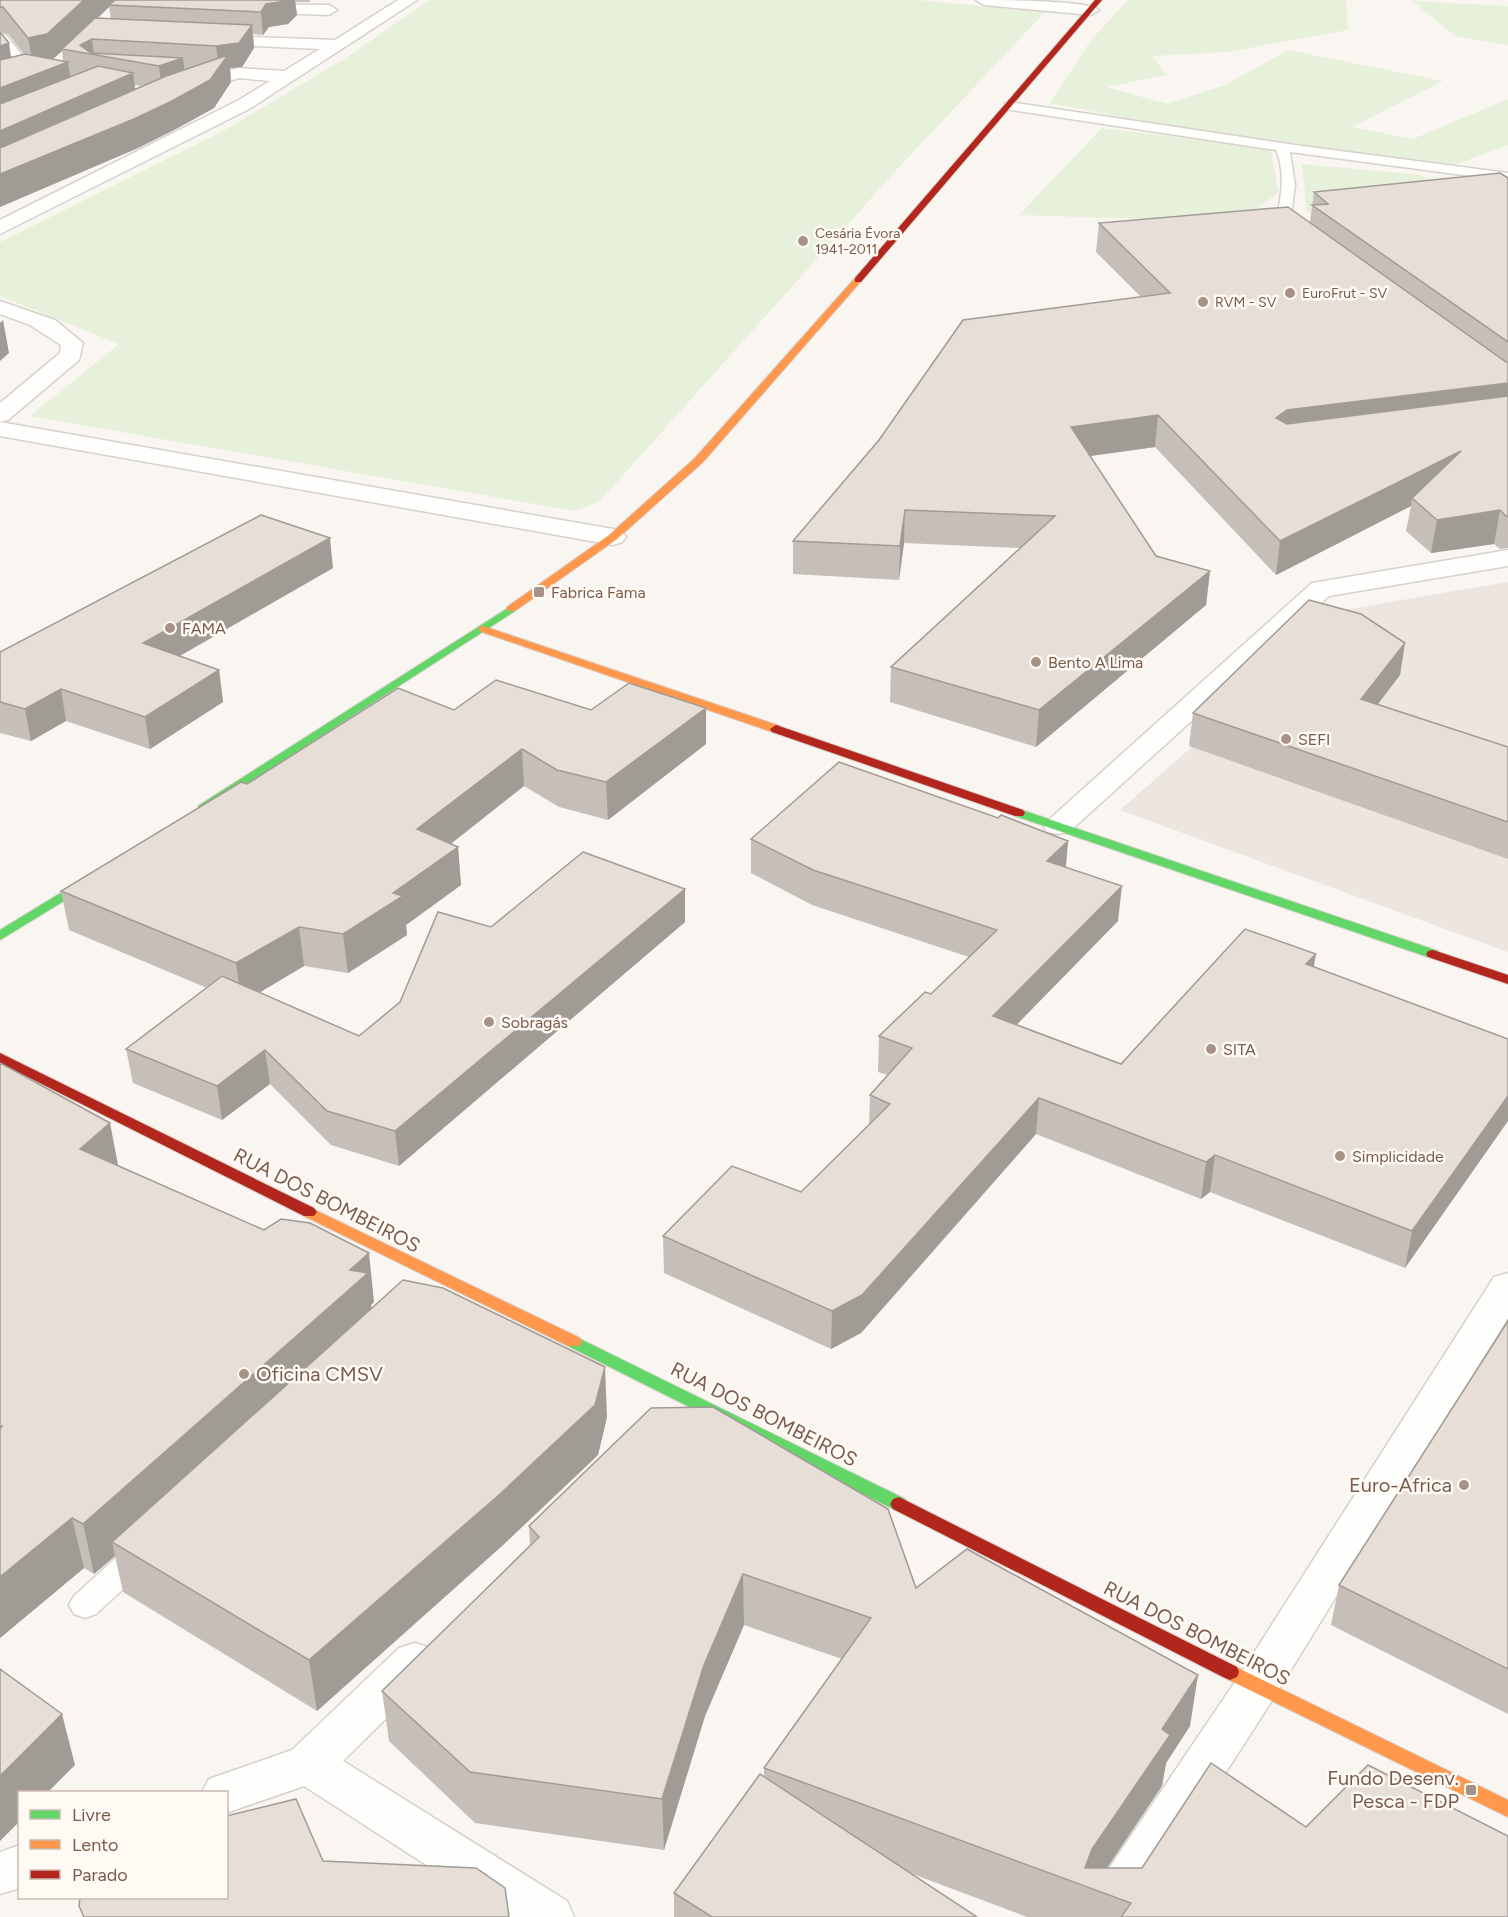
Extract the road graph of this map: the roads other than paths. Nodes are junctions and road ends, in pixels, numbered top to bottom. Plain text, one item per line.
1 (410, 0) edge
2 (984, 0) edge
3 (1050, 3) edge
4 (333, 5) edge
5 (1095, 5) edge
6 (237, 9) edge
7 (198, 39) edge
8 (306, 43) junction
9 (3, 44) edge
10 (337, 45) junction
11 (182, 73) edge
12 (28, 74) junction
13 (49, 74) edge
14 (233, 74) junction
15 (288, 77) junction
16 (0, 83) edge
17 (173, 94) edge
18 (1010, 106) junction
19 (1281, 147) junction
20 (1508, 177) edge
21 (0, 228) edge
22 (1311, 245) edge
23 (0, 307) edge
24 (0, 312) edge
25 (27, 315) junction
26 (0, 415) edge
27 (0, 429) edge
28 (613, 537) junction
29 (1508, 558) edge
30 (483, 629) junction
31 (191, 815) edge
32 (1058, 825) junction
33 (111, 866) edge
34 (0, 936) edge
35 (1508, 980) edge
36 (0, 1057) edge
37 (1508, 1286) edge
38 (687, 1396) junction
39 (652, 1430) edge
40 (164, 1533) edge
41 (86, 1605) dead end
42 (446, 1630) edge
43 (1257, 1686) junction
44 (309, 1764) junction
45 (228, 1792) edge
46 (1508, 1809) edge
47 (18, 1867) edge
48 (0, 1873) edge
49 (549, 1917) edge
50 (1105, 1917) edge

1 - 10 street
2 - 3 street
3 - 5 street
4 - 6 street
4 - 8 street
5 - 18 main road
7 - 8 street
8 - 10 street
8 - 14 street
9 - 12 street
10 - 15 street
11 - 14 street
12 - 13 street
12 - 16 street
14 - 15 street
14 - 17 street
15 - 21 street
18 - 19 lane
18 - 28 main road
19 - 20 lane
19 - 22 lane
23 - 25 street
24 - 25 street
25 - 26 street
27 - 28 street
28 - 30 main road
29 - 32 street
30 - 31 main road
30 - 32 main road
32 - 35 main road
33 - 34 main road
36 - 38 main road, RUA DOS BOMBEIROS
37 - 43 street
38 - 39 street
38 - 43 main road, RUA DOS BOMBEIROS
40 - 41 lane
42 - 44 street
43 - 46 main road, RUA DOS BOMBEIROS
43 - 50 street
44 - 45 street
44 - 49 street
47 - 48 street

